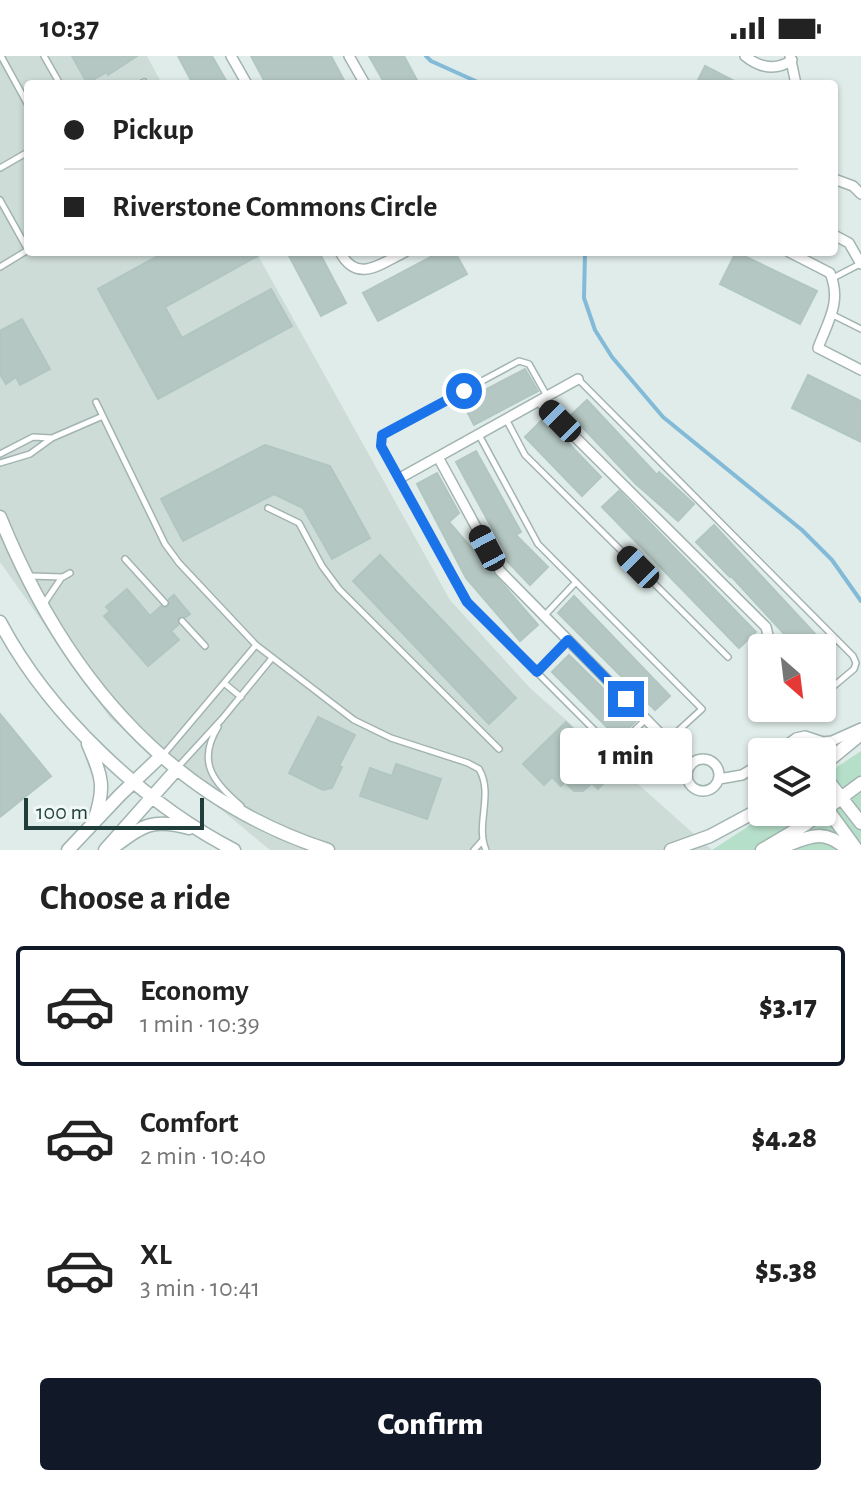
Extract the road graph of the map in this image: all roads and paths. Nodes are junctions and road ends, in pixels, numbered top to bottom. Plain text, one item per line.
1 (1, 56) edge
2 (44, 56) edge
3 (231, 56) edge
4 (349, 56) edge
5 (745, 56) edge
6 (791, 58) edge
7 (58, 80) edge
8 (245, 80) edge
9 (363, 80) edge
10 (795, 80) edge
11 (24, 98) edge
12 (24, 154) edge
13 (0, 168) edge
14 (838, 180) edge
15 (861, 194) edge
16 (0, 200) edge
17 (838, 237) edge
18 (24, 243) edge
19 (24, 252) edge
20 (342, 256) edge
21 (397, 256) edge
22 (797, 256) edge
23 (861, 264) edge
24 (0, 267) edge
25 (832, 278) junction
26 (831, 314) junction
27 (861, 329) edge
28 (861, 370) edge
29 (578, 379) joint
30 (543, 398) junction
31 (96, 402) dead end
32 (103, 416) junction
33 (506, 419) junction
34 (478, 434) junction
35 (52, 438) junction
36 (0, 454) edge
37 (438, 457) junction
38 (0, 463) edge
39 (400, 478) junction
40 (268, 508) dead end
41 (0, 517) edge
42 (125, 559) dead end
43 (70, 573) dead end
44 (25, 576) junction
45 (63, 577) junction
46 (576, 582) junction
47 (165, 603) dead end
48 (41, 607) junction
49 (544, 616) junction
50 (182, 621) dead end
51 (0, 622) edge
52 (768, 634) edge
53 (831, 634) edge
54 (836, 639) edge
55 (568, 640) junction
56 (4, 642) edge
57 (256, 645) junction
58 (205, 646) dead end
59 (728, 657) dead end
60 (272, 658) junction
61 (537, 672) junction
62 (224, 683) junction
63 (836, 684) edge
64 (241, 697) junction
65 (222, 719) junction
66 (645, 719) junction
67 (861, 728) edge
68 (84, 733) junction
69 (861, 734) edge
70 (836, 739) edge
71 (667, 741) junction
72 (499, 749) dead end
73 (614, 750) junction
74 (836, 755) edge
75 (161, 756) junction
76 (691, 765) junction
77 (177, 769) junction
78 (748, 771) edge
79 (641, 777) dead end
80 (719, 779) junction
81 (134, 782) junction
82 (861, 783) edge
83 (836, 791) edge
84 (151, 797) junction
85 (842, 799) junction
86 (836, 801) edge
87 (748, 816) edge
88 (836, 821) edge
89 (260, 823) junction
90 (861, 823) edge
91 (93, 826) junction
92 (796, 826) edge
93 (204, 833) junction
94 (482, 840) junction
95 (68, 850) edge
96 (107, 850) edge
97 (234, 850) edge
98 (328, 850) edge
99 (474, 850) edge
100 (486, 850) edge
101 (671, 850) edge
102 (762, 850) edge
103 (773, 850) edge
104 (848, 850) edge
105 (857, 850) edge

1 - 11 lane
2 - 7 lane
3 - 8 street
4 - 9 street
5 - 6 street
6 - 10 street
12 - 13 lane
14 - 15 street
16 - 18 lane
17 - 23 street
19 - 24 lane
20 - 21 street
22 - 25 street
23 - 25 lane
25 - 26 street
26 - 27 lane
26 - 28 street
29 - 30 street
29 - 53 lane
30 - 33 street
30 - 39 lane
30 - 52 street
31 - 32 lane
32 - 35 lane
32 - 57 lane
33 - 34 street
33 - 59 lane
34 - 37 street
34 - 46 lane
35 - 36 lane
35 - 38 lane
37 - 39 street
37 - 49 street
39 - 61 lane
40 - 72 lane
41 - 44 street
42 - 47 lane
43 - 45 lane
44 - 45 lane
44 - 48 street
45 - 48 lane
46 - 49 lane
46 - 71 lane
48 - 75 street
49 - 55 street
50 - 58 lane
51 - 56 street
54 - 63 lane
55 - 61 lane
55 - 66 street
56 - 68 street
57 - 60 lane
57 - 62 lane
60 - 64 lane
60 - 94 lane
61 - 73 lane
62 - 64 lane
62 - 75 lane
64 - 65 lane
65 - 77 lane
65 - 89 lane
66 - 71 street
66 - 73 lane
67 - 70 street
68 - 81 street
68 - 91 street
69 - 74 street
71 - 76 street
73 - 79 lane
75 - 77 street
75 - 81 street
76 - 80 street
76 - 80 street
77 - 84 street
77 - 89 street
78 - 80 street
81 - 84 street
81 - 91 street
82 - 85 street
83 - 85 street
84 - 93 street
84 - 96 street
85 - 86 street
85 - 90 street
87 - 101 street
88 - 105 street
89 - 98 street
91 - 95 street
92 - 102 street
93 - 96 street
93 - 97 street
94 - 99 lane
94 - 100 lane
103 - 104 street

